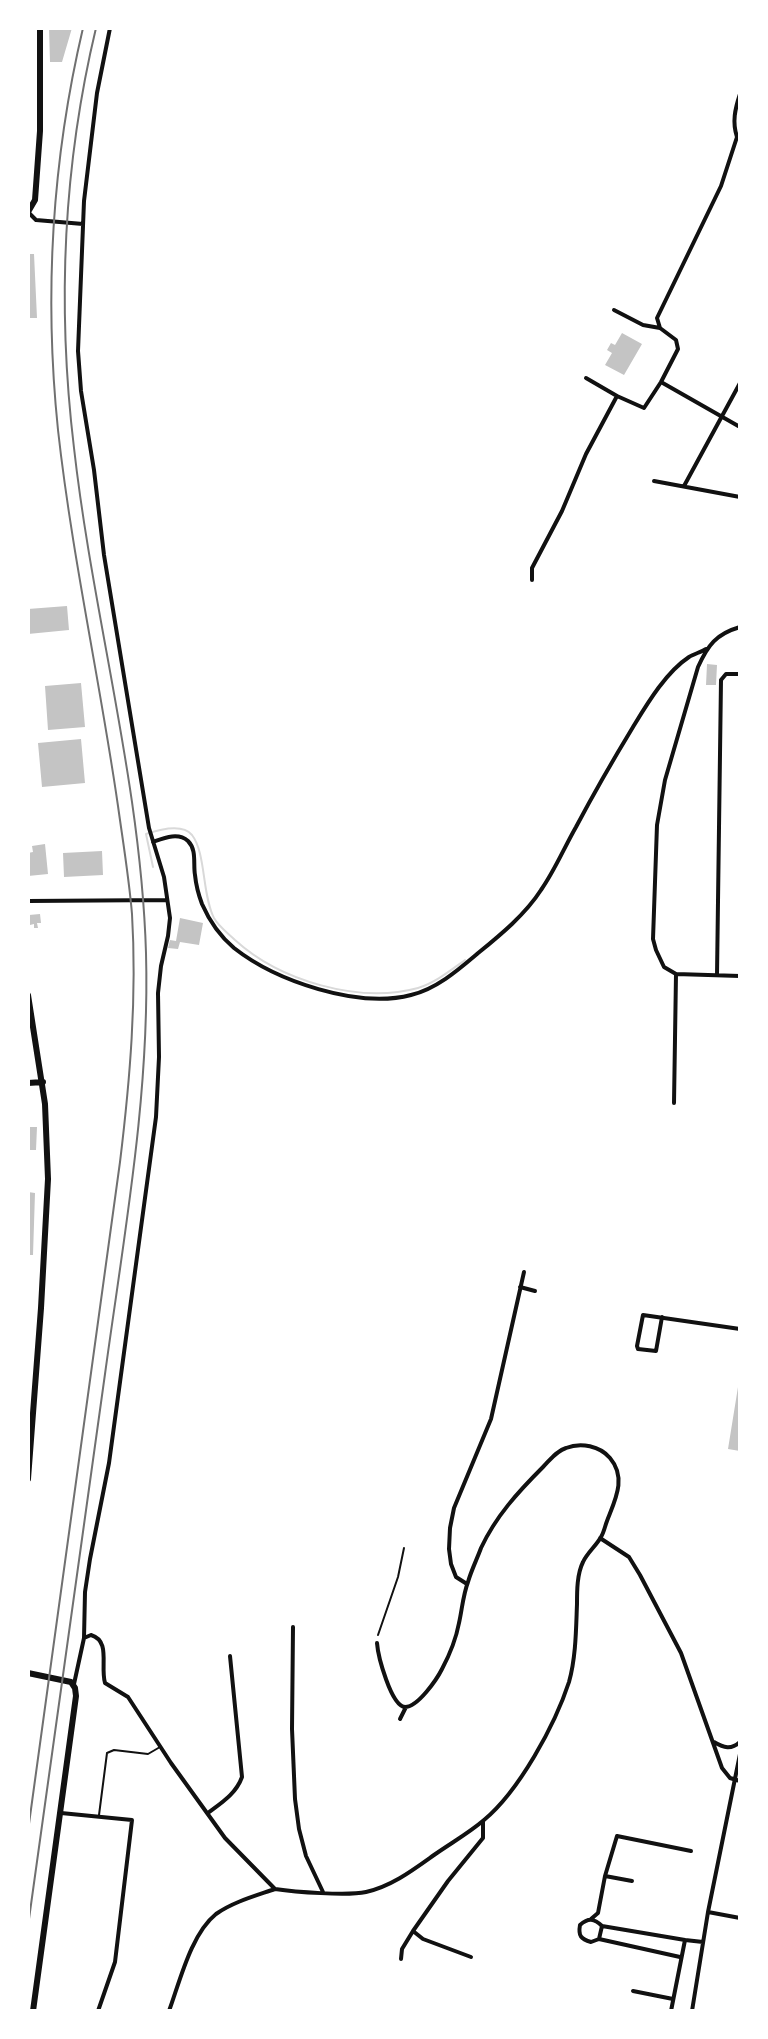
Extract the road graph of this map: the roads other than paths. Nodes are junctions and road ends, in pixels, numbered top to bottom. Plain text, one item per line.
1 (40, 28) edge
2 (110, 28) edge
3 (740, 94) edge
4 (739, 138) edge
5 (28, 212) edge
6 (83, 224) junction
7 (614, 310) dead end
8 (660, 328) junction
9 (586, 378) dead end
10 (661, 382) junction
11 (740, 383) edge
12 (617, 396) junction
13 (721, 417) junction
14 (740, 427) edge
15 (654, 481) dead end
16 (684, 486) junction
17 (740, 497) edge
18 (532, 580) dead end
19 (740, 627) edge
20 (706, 649) junction
21 (740, 674) edge
22 (153, 842) junction
23 (166, 900) junction
24 (28, 901) edge
25 (676, 974) junction
26 (717, 975) junction
27 (740, 976) edge
28 (28, 995) edge
29 (43, 1082) junction
30 (28, 1083) edge
31 (674, 1103) dead end
32 (524, 1272) dead end
33 (520, 1287) junction
34 (535, 1291) dead end
35 (662, 1317) junction
36 (740, 1329) edge
37 (28, 1479) edge
38 (600, 1538) junction
39 (467, 1584) junction
40 (293, 1627) dead end
41 (84, 1638) junction
42 (377, 1643) road end
43 (230, 1656) dead end
44 (28, 1673) edge
45 (74, 1684) junction
46 (407, 1707) junction
47 (400, 1719) dead end
48 (714, 1742) junction
49 (740, 1742) edge
50 (161, 1747) junction
51 (740, 1754) edge
52 (737, 1781) edge
53 (61, 1813) junction
54 (208, 1813) junction
55 (99, 1815) junction
56 (483, 1821) junction
57 (691, 1851) dead end
58 (605, 1876) junction
59 (632, 1881) dead end
60 (275, 1889) junction
61 (323, 1892) junction
62 (708, 1912) junction
63 (740, 1918) edge
64 (591, 1919) junction
65 (602, 1926) junction
66 (413, 1931) junction
67 (599, 1939) junction
68 (685, 1940) junction
69 (703, 1942) junction
70 (471, 1957) dead end
71 (680, 1957) junction
72 (401, 1959) dead end
73 (633, 1991) dead end
74 (673, 1999) junction
75 (33, 2011) edge
76 (98, 2011) edge
77 (169, 2011) edge
78 (671, 2011) edge
79 (692, 2011) edge

1 - 5 street
2 - 6 street
3 - 4 street
4 - 8 street
5 - 6 street
6 - 22 street
7 - 8 street
8 - 10 street
9 - 12 street
10 - 12 street
10 - 13 street
11 - 13 street
12 - 18 street
13 - 14 street
13 - 16 street
15 - 16 street
16 - 17 street
19 - 20 street
20 - 22 street
20 - 25 street
21 - 26 street
22 - 23 street
23 - 24 street
23 - 41 street
25 - 26 street
25 - 31 street
26 - 27 street
28 - 29 street
29 - 30 street
29 - 37 street
32 - 33 street
33 - 34 street
33 - 39 street
35 - 35 street
35 - 36 street
38 - 39 street
38 - 48 street
38 - 56 street
39 - 46 street
40 - 61 street
41 - 45 street
41 - 50 street
42 - 46 street
43 - 54 street
44 - 45 street
45 - 53 street
46 - 47 street
48 - 49 street
48 - 52 street
50 - 54 street
50 - 55 lane
51 - 52 street
52 - 62 street
53 - 55 street
53 - 75 street
54 - 60 street
55 - 76 street
56 - 61 street
56 - 66 street
57 - 58 street
58 - 59 street
58 - 64 street
60 - 61 street
60 - 77 street
62 - 63 street
62 - 69 street
64 - 65 street
64 - 67 street
65 - 67 street
65 - 68 street
66 - 70 street
66 - 72 street
67 - 71 street
68 - 69 street
68 - 71 street
69 - 79 street
71 - 74 street
73 - 74 street
74 - 78 street

